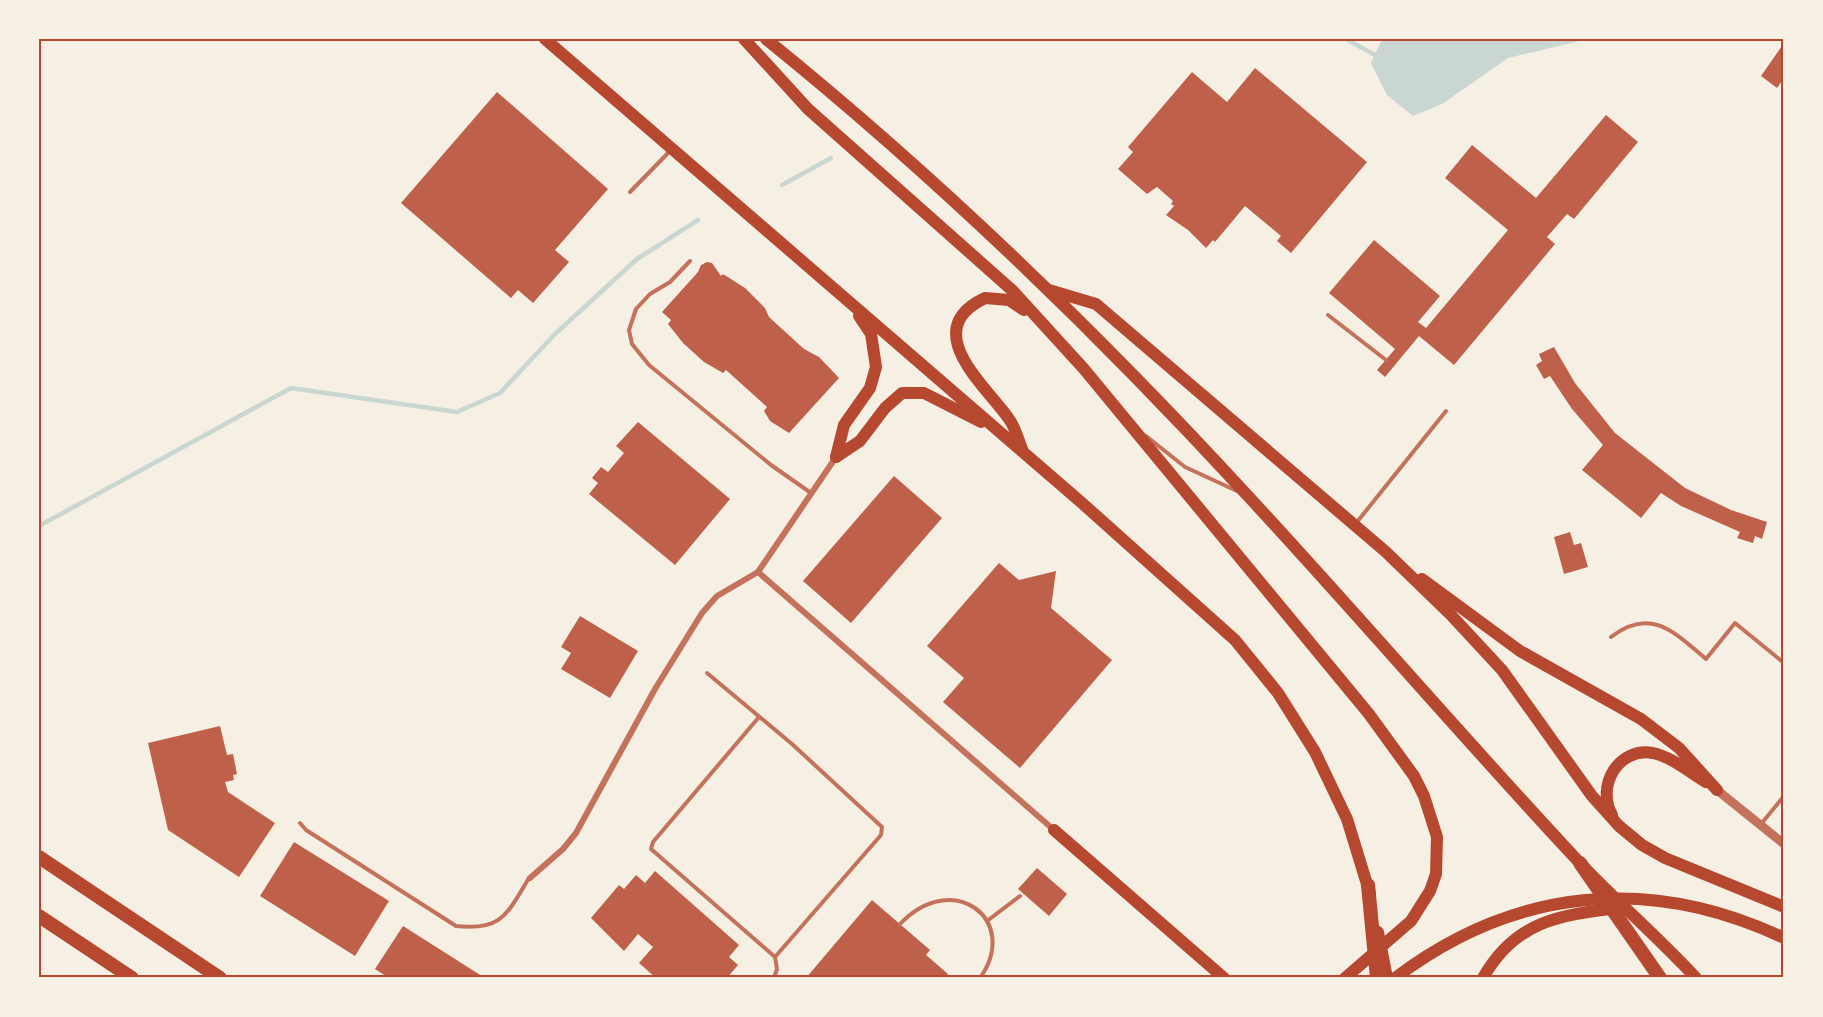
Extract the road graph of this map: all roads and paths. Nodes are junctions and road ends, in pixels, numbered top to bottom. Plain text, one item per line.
1 (545, 39) edge
2 (744, 39) edge
3 (766, 39) edge
4 (672, 150) junction
5 (630, 192) dead end
6 (690, 261) dead end
7 (1046, 289) junction
8 (842, 294) junction
9 (1328, 315) dead end
10 (1037, 319) junction
11 (1386, 360) dead end
12 (1446, 411) dead end
13 (1131, 424) junction
14 (1001, 433) junction
15 (1023, 452) junction
16 (836, 457) junction
17 (811, 494) junction
18 (1248, 496) junction
19 (1354, 525) junction
20 (1386, 552) junction
21 (758, 572) junction
22 (1611, 637) dead end
23 (1784, 663) edge
24 (707, 673) dead end
25 (759, 717) junction
26 (1718, 790) junction
27 (1784, 796) edge
28 (300, 823) dead end
29 (1760, 825) junction
30 (1619, 826) junction
31 (1054, 830) joint
32 (1784, 844) edge
33 (39, 858) edge
34 (1580, 863) junction
35 (530, 878) joint
36 (1368, 885) junction
37 (1020, 896) dead end
38 (1676, 902) junction
39 (1784, 907) edge
40 (39, 916) edge
41 (987, 921) junction
42 (900, 924) dead end
43 (1784, 938) edge
44 (775, 957) junction
45 (132, 978) edge
46 (220, 978) edge
47 (774, 978) edge
48 (980, 978) edge
49 (1224, 978) edge
50 (1345, 978) edge
51 (1377, 978) edge
52 (1387, 978) edge
53 (1395, 978) edge
54 (1483, 978) edge
55 (1660, 978) edge
56 (1696, 978) edge

1 - 4 highway
2 - 10 highway
3 - 7 highway
4 - 5 lane
4 - 8 highway
6 - 17 lane
7 - 18 highway
7 - 19 highway
8 - 14 highway
8 - 16 highway
9 - 11 lane
10 - 13 highway
10 - 15 highway
12 - 19 lane
13 - 18 lane
13 - 50 highway
14 - 15 highway
14 - 16 highway
15 - 36 highway
16 - 17 street
17 - 21 street
18 - 34 highway
19 - 20 highway
20 - 26 highway
20 - 30 highway
21 - 31 street
21 - 35 street
22 - 23 lane
24 - 25 lane
25 - 44 lane
25 - 44 lane
26 - 29 street
26 - 30 highway
27 - 29 lane
28 - 35 lane
29 - 32 street
30 - 39 highway
31 - 49 highway
33 - 46 highway
34 - 55 highway
34 - 56 highway
36 - 51 highway
36 - 52 highway
37 - 41 lane
38 - 43 highway
38 - 53 highway
38 - 54 highway
40 - 45 highway
41 - 42 lane
41 - 48 lane
44 - 47 lane

